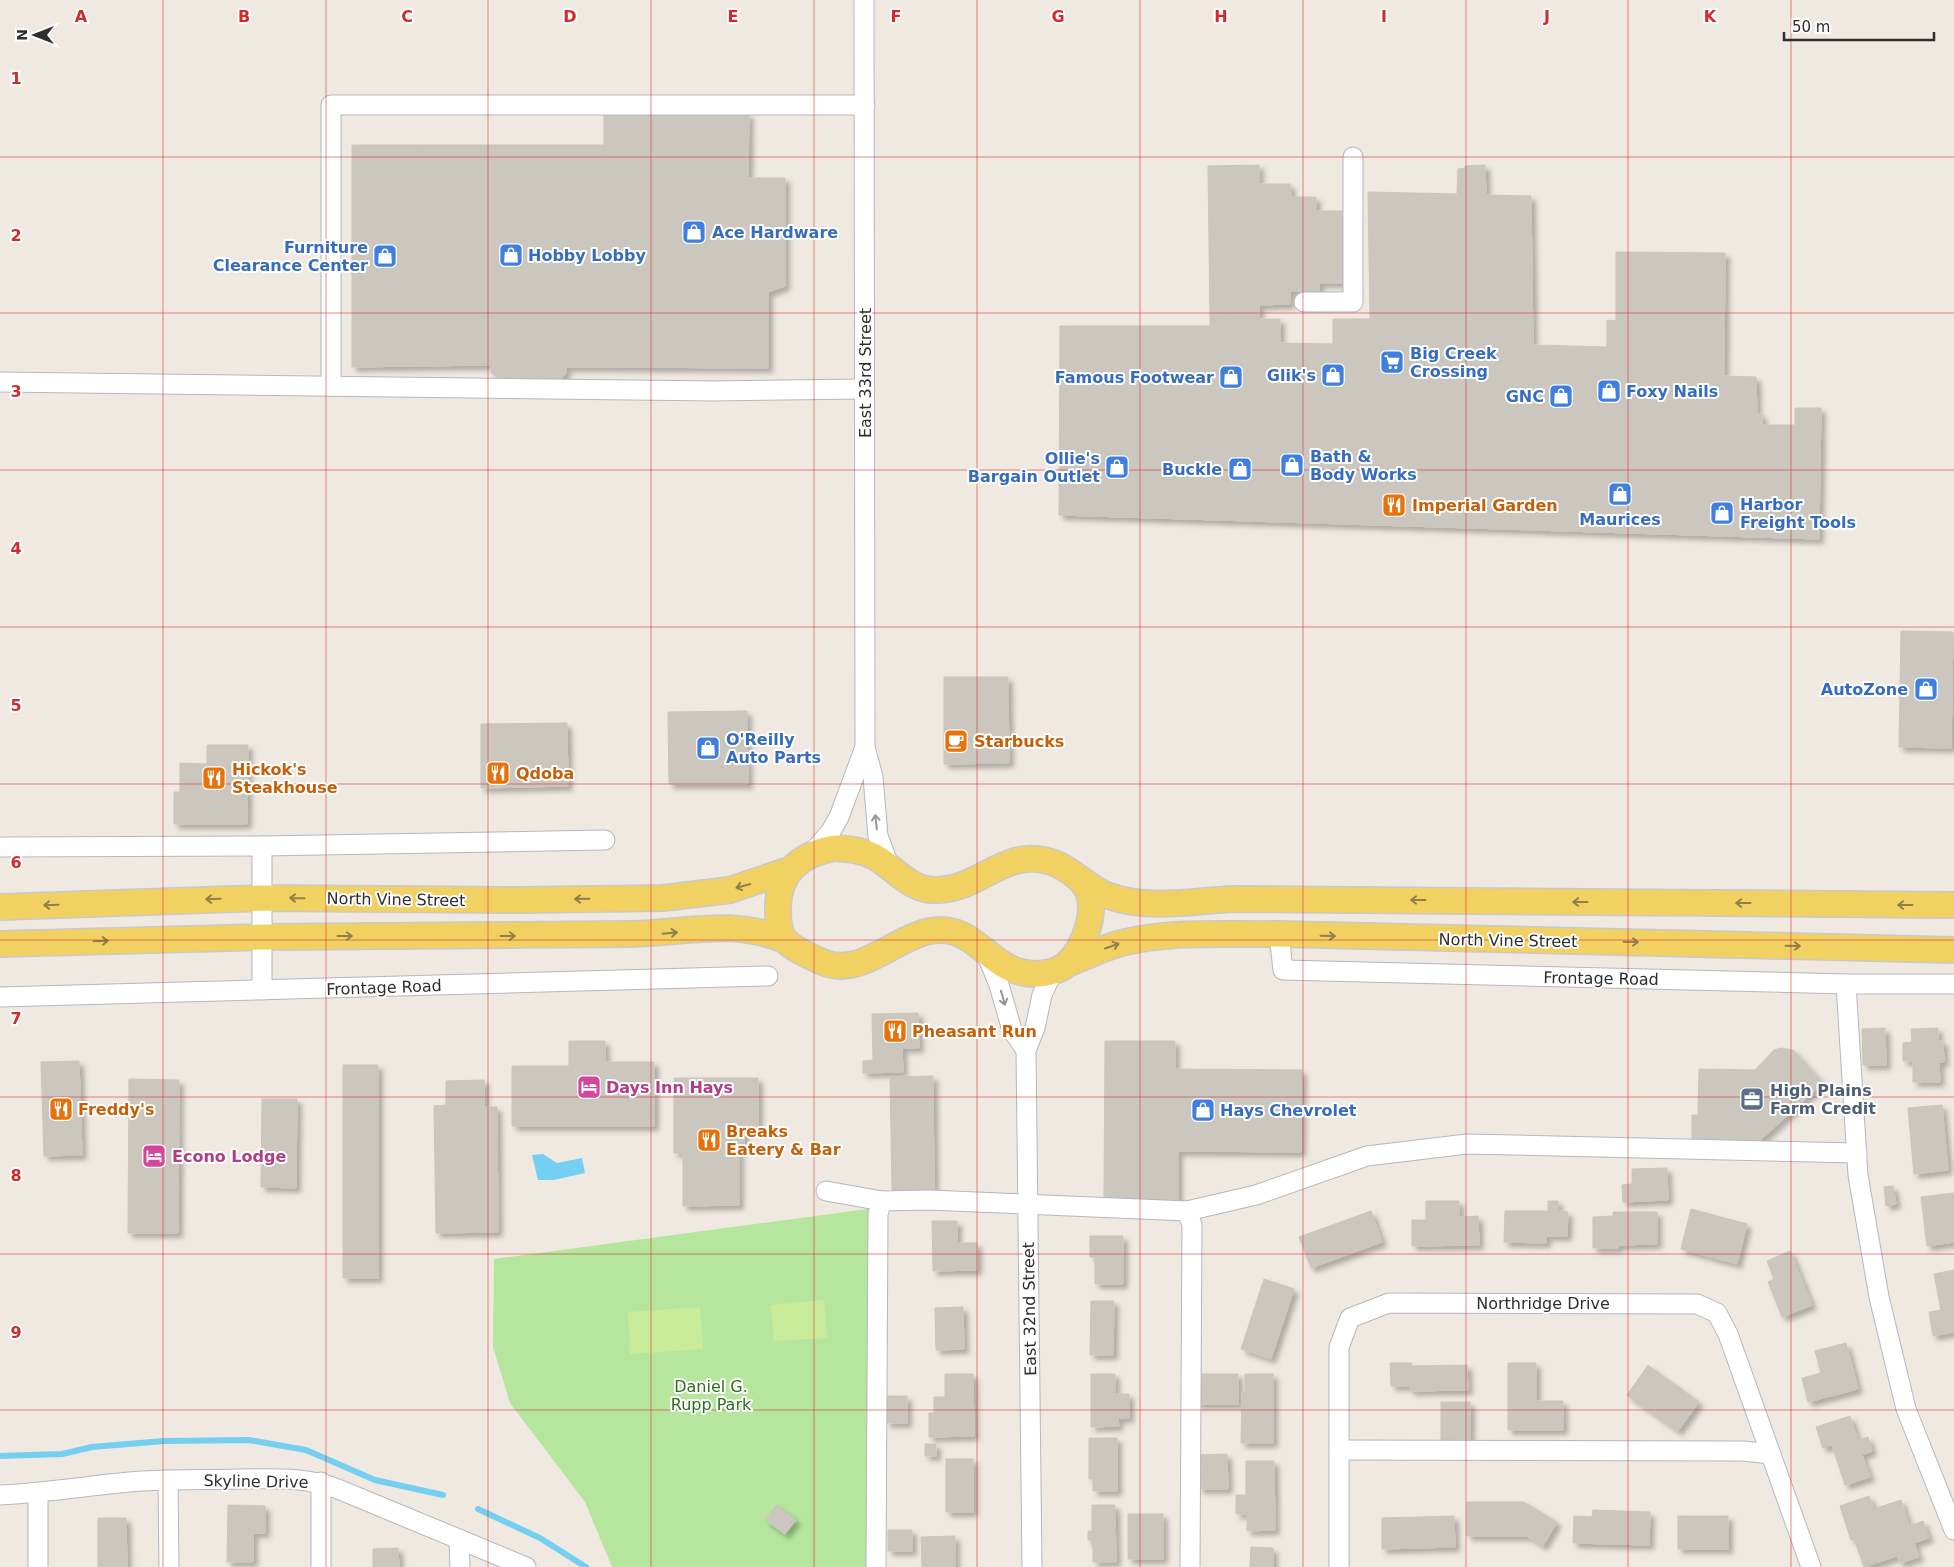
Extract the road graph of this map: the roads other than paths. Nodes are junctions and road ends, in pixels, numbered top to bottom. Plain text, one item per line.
1 (864, 0) edge
2 (864, 105) junction
3 (1353, 158) dead end
4 (1304, 302) dead end
5 (0, 382) edge
6 (331, 386) junction
7 (865, 389) junction
8 (864, 747) junction
9 (605, 840) dead end
10 (262, 846) junction
11 (0, 847) edge
12 (813, 852) junction
13 (890, 868) junction
14 (789, 870) junction
15 (1076, 876) junction
16 (262, 898) junction
17 (1954, 905) edge
18 (0, 907) edge
19 (1280, 934) junction
20 (262, 936) junction
21 (785, 940) junction
22 (0, 944) edge
23 (1954, 950) edge
24 (986, 953) junction
25 (1060, 968) junction
26 (768, 976) dead end
27 (1846, 984) junction
28 (1954, 984) edge
29 (262, 990) junction
30 (0, 997) edge
31 (1026, 1050) junction
32 (1857, 1153) junction
33 (826, 1191) dead end
34 (882, 1201) junction
35 (1027, 1204) junction
36 (1187, 1211) junction
37 (1339, 1450) junction
38 (1771, 1454) junction
39 (168, 1480) junction
40 (321, 1482) junction
41 (38, 1494) junction
42 (0, 1495) edge
43 (1954, 1530) edge
44 (458, 1539) junction
45 (38, 1567) edge
46 (169, 1567) edge
47 (321, 1567) edge
48 (460, 1567) edge
49 (526, 1567) edge
50 (876, 1567) edge
51 (1032, 1567) edge
52 (1190, 1567) edge
53 (1339, 1567) edge
54 (1811, 1567) edge

1 - 2 street, East 33rd Street
2 - 6 street
2 - 7 street, East 33rd Street
3 - 4 street
5 - 6 street
6 - 7 street
7 - 8 street, East 33rd Street
8 - 12 street, East 33rd Street
13 -> 8 street, East 33rd Street
9 - 10 street
10 - 11 street
10 - 16 street
12 - 13 main road
12 - 14 main road
13 - 15 main road
14 -> 16 main road, North Vine Street
14 - 21 main road
17 -> 15 main road
15 - 25 main road
16 -> 18 main road, North Vine Street
16 - 20 street
19 -> 23 main road, North Vine Street
25 -> 19 main road, North Vine Street
19 - 27 street, Frontage Road
20 -> 21 main road
22 -> 20 main road
20 - 29 street
21 - 24 main road, North Vine Street
24 - 25 main road, North Vine Street
24 -> 31 street
25 - 31 street, East 32nd Street
26 - 29 street, Frontage Road
27 - 28 street, Frontage Road
27 - 32 street
29 - 30 street, Frontage Road
31 - 35 street, East 32nd Street
32 - 36 street
32 - 43 street
33 - 34 street
34 - 35 street
34 - 50 street
35 - 36 street
35 - 51 street, East 32nd Street
36 - 52 street
37 - 38 street
37 - 38 street, Northridge Drive
37 - 53 street, Northridge Drive
38 - 54 street, Northridge Drive
39 - 40 street, Skyline Drive
39 - 41 street, Skyline Drive
39 - 46 street
40 - 44 street, Skyline Drive
40 - 47 street
41 - 42 street, Skyline Drive
41 - 45 street
44 - 48 street
44 - 49 street, Skyline Drive

